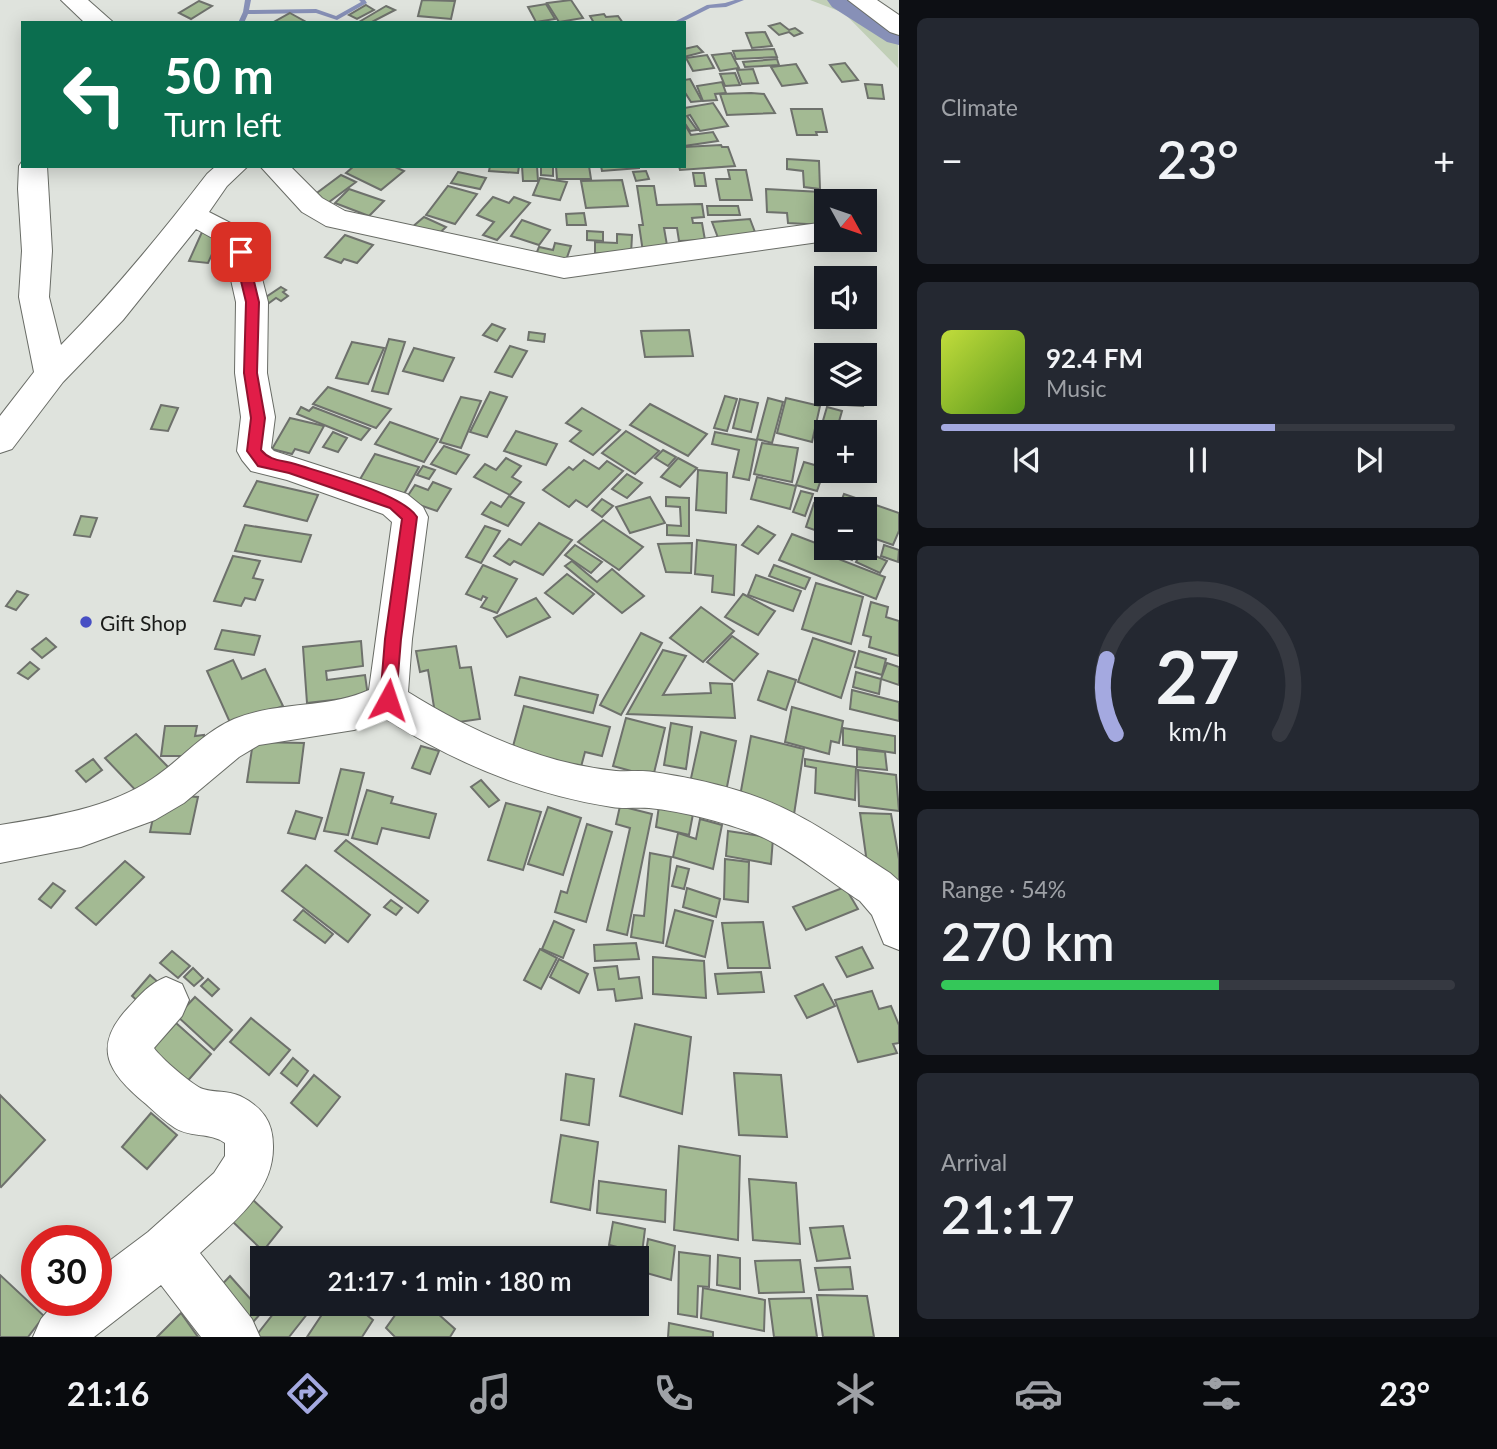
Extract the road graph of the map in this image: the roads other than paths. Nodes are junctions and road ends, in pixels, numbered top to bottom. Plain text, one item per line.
1 (860, 0) edge
2 (62, 4) edge
3 (97, 21) edge
4 (898, 26) edge
5 (33, 168) edge
6 (232, 168) edge
7 (276, 168) edge
8 (192, 215) junction
9 (814, 234) edge
10 (51, 374) junction
11 (0, 440) edge
12 (388, 700) junction
13 (0, 844) edge
14 (898, 929) edge
15 (166, 1000) dead end
16 (166, 1250) junction
17 (59, 1337) edge
18 (234, 1337) edge

1 - 4 street
2 - 3 street
5 - 10 street
6 - 8 street
7 - 9 street
8 - 10 street
8 - 12 street
10 - 11 street
12 - 13 street
12 - 14 street
15 - 16 street
16 - 17 street
16 - 18 street

